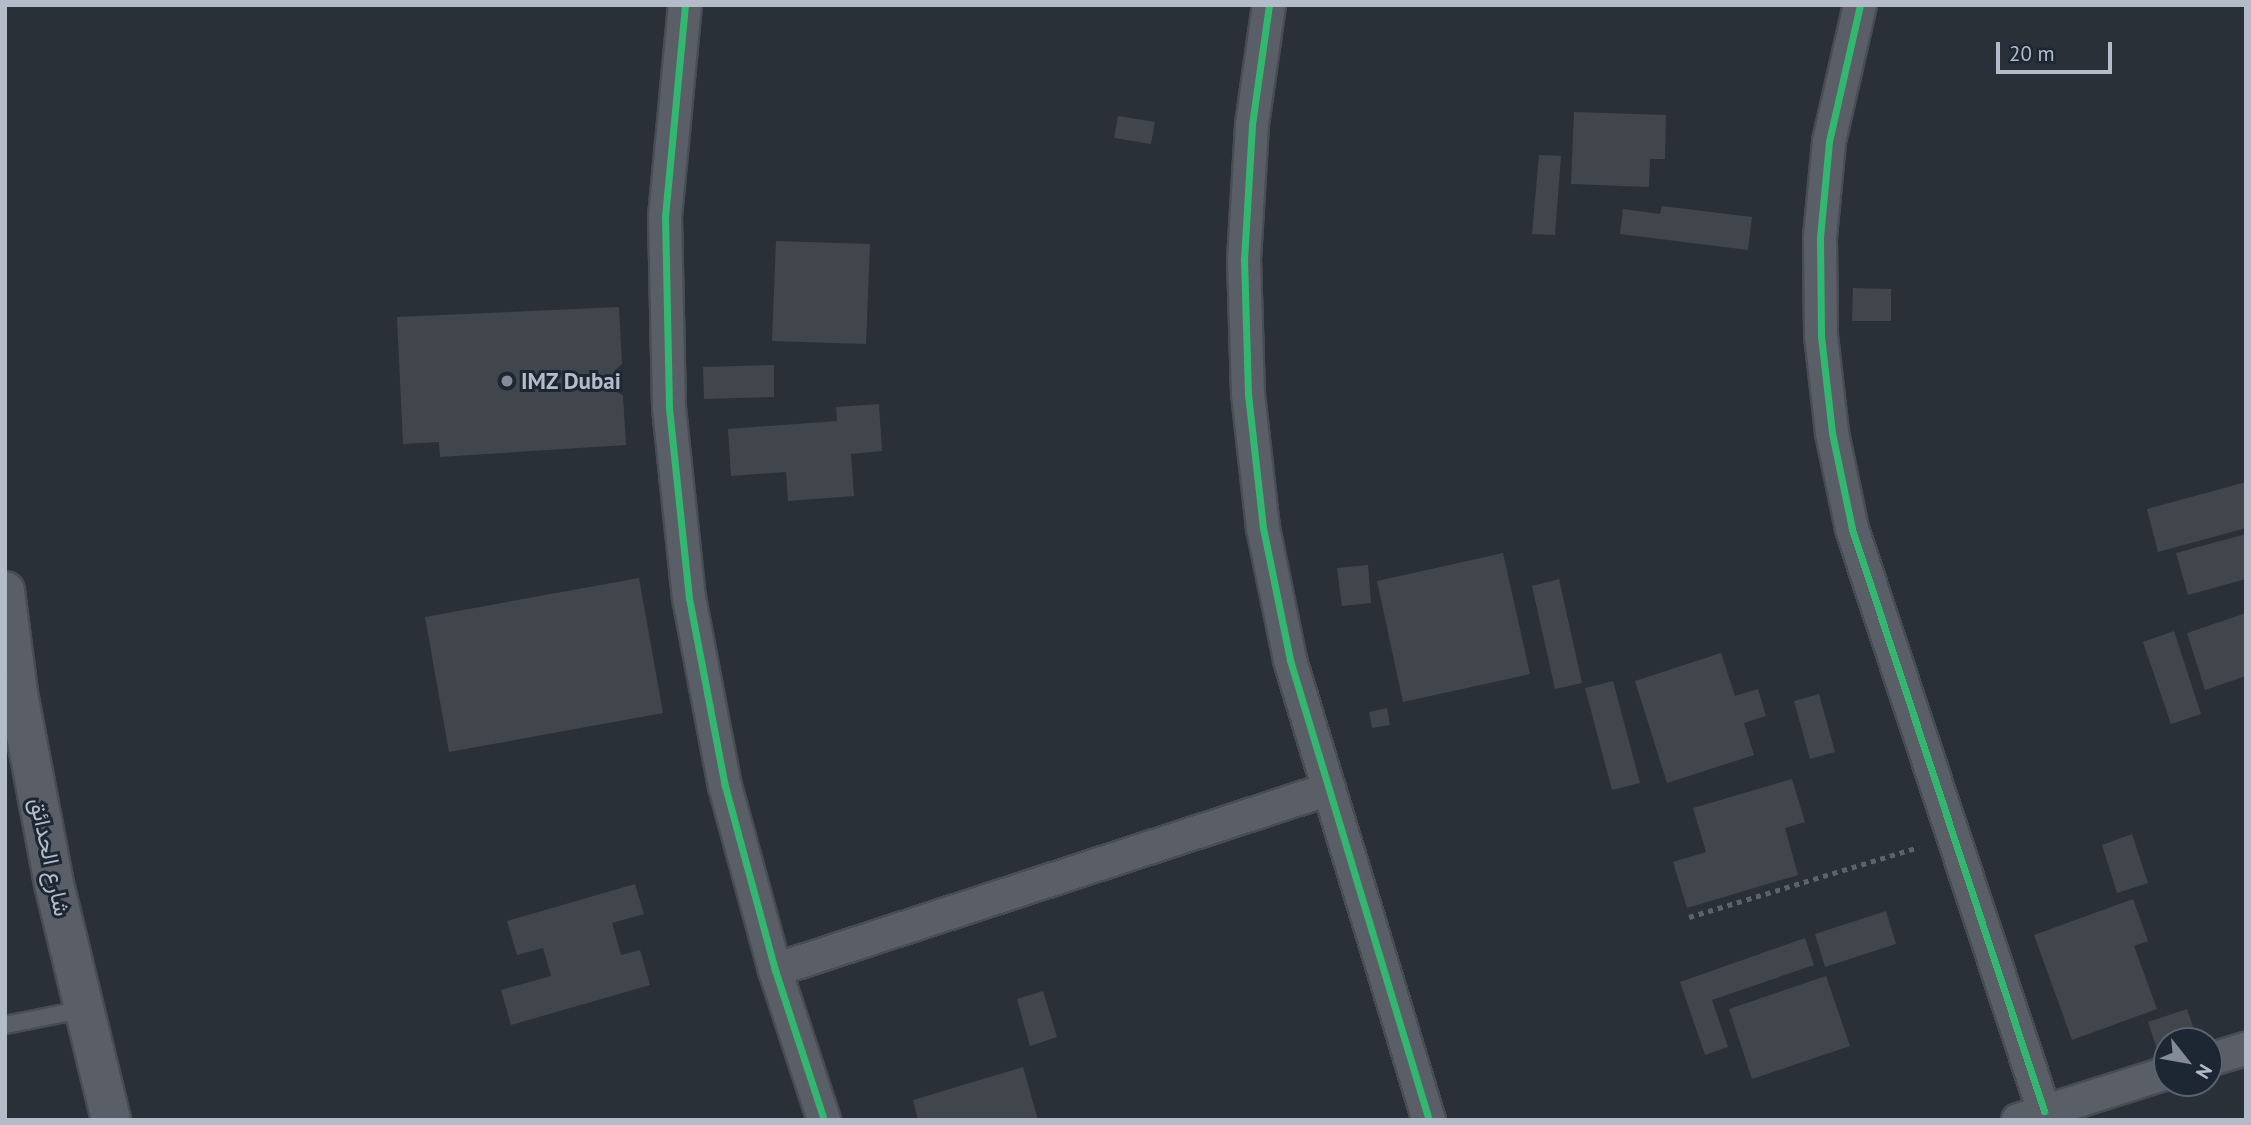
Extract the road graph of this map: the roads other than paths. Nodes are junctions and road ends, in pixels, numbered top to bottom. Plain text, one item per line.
1 (685, 5) edge
2 (1269, 5) edge
3 (1860, 5) edge
4 (5, 591) edge
5 (1329, 789) junction
6 (775, 970) junction
7 (85, 1009) junction
8 (5, 1025) edge
9 (2246, 1049) edge
10 (2223, 1056) edge
11 (2153, 1077) edge
12 (2031, 1116) edge
13 (111, 1120) edge
14 (824, 1120) edge
15 (1429, 1120) edge

1 - 6 street
2 - 5 street
3 - 12 street
4 - 7 street, شارع الحدائق
5 - 6 street
5 - 15 street
6 - 14 street
7 - 8 lane
7 - 13 street, شارع الحدائق
9 - 10 street
11 - 12 street

